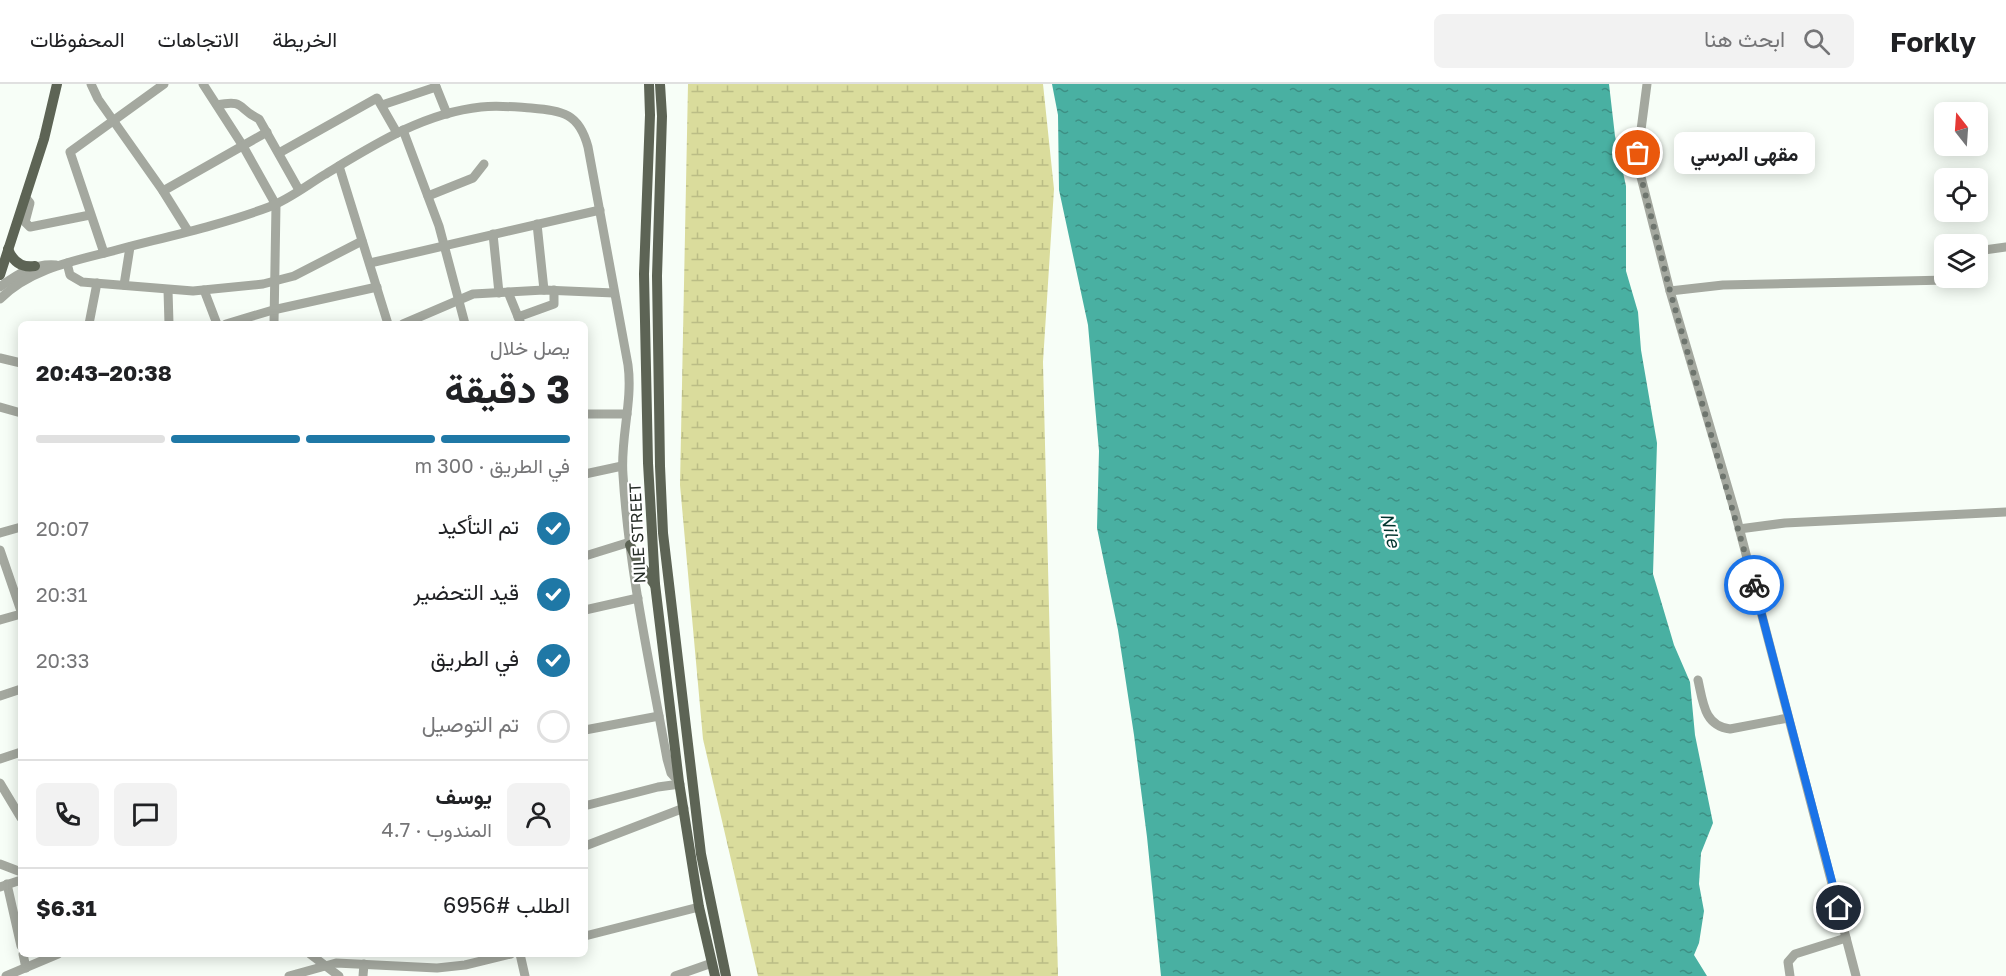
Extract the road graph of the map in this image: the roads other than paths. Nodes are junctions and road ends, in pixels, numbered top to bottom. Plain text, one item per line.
1 (57, 84) edge
2 (91, 84) edge
3 (164, 84) edge
4 (203, 84) edge
5 (649, 84) edge
6 (660, 84) edge
7 (1647, 84) edge
8 (436, 86) edge
9 (217, 105) junction
10 (382, 105) junction
11 (447, 114) junction
12 (113, 120) junction
13 (267, 132) junction
14 (400, 132) junction
15 (243, 146) junction
16 (279, 153) junction
17 (484, 164) dead end
18 (339, 166) junction
19 (299, 190) junction
20 (163, 191) junction
21 (25, 196) junction
22 (428, 196) junction
23 (276, 205) junction
24 (600, 210) junction
25 (90, 215) junction
26 (537, 224) junction
27 (188, 231) junction
28 (493, 234) junction
29 (362, 241) junction
30 (445, 246) junction
31 (130, 247) junction
32 (2006, 247) edge
33 (1988, 249) edge
34 (4, 251) edge
35 (104, 254) junction
36 (67, 263) junction
37 (370, 263) junction
38 (56, 265) junction
39 (35, 266) junction
40 (0, 274) edge
41 (1934, 280) edge
42 (274, 282) junction
43 (98, 284) junction
44 (124, 285) junction
45 (0, 287) edge
46 (377, 287) junction
47 (168, 290) junction
48 (204, 290) junction
49 (549, 290) junction
50 (1670, 291) junction
51 (503, 292) junction
52 (614, 293) junction
53 (0, 299) edge
54 (458, 300) junction
55 (273, 310) junction
56 (90, 321) edge
57 (169, 321) edge
58 (216, 321) edge
59 (237, 321) edge
60 (274, 321) edge
61 (387, 321) edge
62 (410, 321) edge
63 (464, 321) edge
64 (520, 321) edge
65 (0, 358) edge
66 (18, 362) edge
67 (0, 407) edge
68 (18, 412) edge
69 (588, 414) edge
70 (627, 414) junction
71 (622, 466) junction
72 (588, 473) edge
73 (2006, 512) edge
74 (18, 528) edge
75 (1739, 529) junction
76 (0, 533) edge
77 (630, 543) junction
78 (0, 550) edge
79 (588, 555) edge
80 (655, 585) junction
81 (638, 598) junction
82 (18, 603) edge
83 (671, 604) junction
84 (588, 609) edge
85 (18, 613) edge
86 (0, 621) edge
87 (1698, 680) dead end
88 (18, 691) edge
89 (0, 696) edge
90 (659, 716) junction
91 (1788, 718) junction
92 (588, 729) edge
93 (18, 753) edge
94 (0, 759) edge
95 (0, 783) edge
96 (680, 783) junction
97 (588, 805) edge
98 (684, 808) junction
99 (18, 813) edge
100 (588, 845) edge
101 (0, 864) edge
102 (18, 871) edge
103 (4, 886) edge
104 (699, 907) junction
105 (18, 935) edge
106 (588, 935) edge
107 (1846, 938) junction
108 (24, 957) edge
109 (51, 957) edge
110 (314, 957) edge
111 (388, 957) edge
112 (462, 957) edge
113 (499, 957) edge
114 (521, 957) edge
115 (712, 963) junction
116 (325, 964) junction
117 (364, 964) junction
118 (465, 965) junction
119 (391, 966) junction
120 (26, 968) junction
121 (439, 972) edge
122 (6, 976) edge
123 (289, 976) edge
124 (339, 976) edge
125 (363, 976) edge
126 (525, 976) edge
127 (675, 976) edge
128 (715, 976) edge
129 (726, 976) edge
130 (1790, 976) edge
131 (1856, 976) edge

1 - 21 main road
2 - 12 street
3 - 12 street
4 - 9 street
5 - 80 main road, NILE STREET
6 - 83 main road, NILE STREET
7 - 50 street
8 - 10 street
8 - 11 street
9 - 13 street
9 - 15 street
10 - 14 street
10 - 16 street
11 - 14 street
11 - 24 street
12 - 20 street
12 - 25 street
13 - 15 street
13 - 16 street
14 - 18 street
14 - 22 street
15 - 20 street
15 - 23 street
16 - 19 street
17 - 22 street
18 - 19 street
18 - 29 street
19 - 23 street
20 - 27 street
21 - 25 street
21 - 34 main road
22 - 30 street
23 - 27 street
23 - 42 street
24 - 26 street
24 - 52 street
25 - 35 street
26 - 28 street
26 - 49 street
27 - 31 street
28 - 30 street
28 - 51 street
29 - 37 street
29 - 42 street
30 - 37 street
30 - 54 street
31 - 35 street
31 - 44 street
32 - 33 street
34 - 39 main road
34 - 40 main road
35 - 36 street
36 - 38 street
36 - 43 street
37 - 46 street
38 - 39 street
38 - 53 street
39 - 45 street
41 - 50 street
42 - 48 street
42 - 55 street
43 - 44 street
43 - 56 street
44 - 47 street
46 - 55 street
46 - 61 street
47 - 48 street
47 - 57 street
48 - 58 street
49 - 51 street
49 - 52 street
49 - 64 street
50 - 75 street
51 - 54 street
51 - 64 street
52 - 70 street
54 - 62 street
54 - 63 street
55 - 59 street
55 - 60 street
65 - 66 street
67 - 68 street
69 - 70 street
70 - 71 street
71 - 72 street
71 - 77 street
73 - 75 street
74 - 76 street
75 - 91 street
77 - 79 street
77 - 80 main road
77 - 81 street
78 - 82 street
80 - 83 main road
80 - 96 main road, NILE STREET
81 - 84 street
81 - 90 street
83 - 129 main road, NILE STREET
85 - 86 street
87 - 91 street
88 - 89 street
90 - 92 street
90 - 96 street
91 - 107 street
93 - 94 street
95 - 99 street
96 - 97 street
96 - 98 main road, NILE STREET
98 - 100 street
98 - 104 main road, NILE STREET
101 - 102 street
103 - 105 street
104 - 106 street
104 - 115 main road, NILE STREET
107 - 130 street
107 - 131 street
108 - 120 street
109 - 120 street
110 - 116 street
111 - 119 street
112 - 118 street
113 - 118 street
114 - 126 street
115 - 127 street
115 - 128 main road, NILE STREET
116 - 117 street
116 - 123 street
116 - 124 street
117 - 119 street
117 - 125 street
118 - 121 street
119 - 121 street
120 - 122 street

